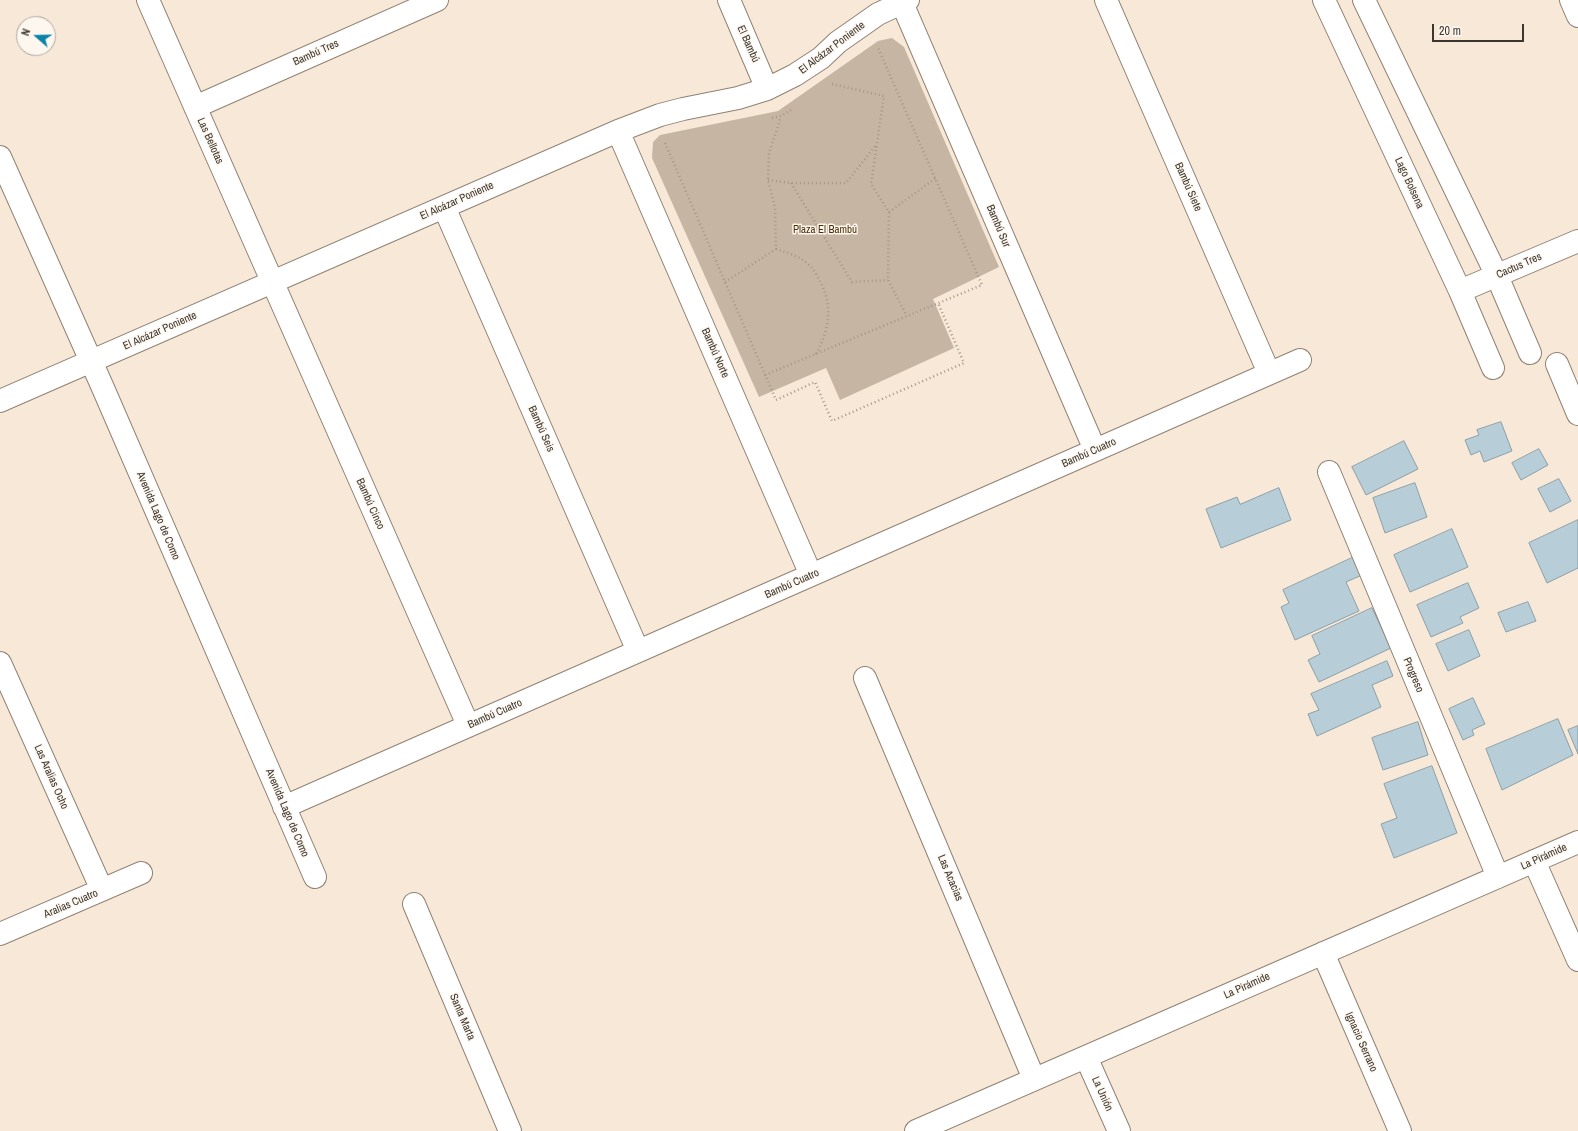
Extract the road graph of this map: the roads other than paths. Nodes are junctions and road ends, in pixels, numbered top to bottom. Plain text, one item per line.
1 (148, 0) edge
2 (437, 0) edge
3 (729, 0) edge
4 (1106, 0) edge
5 (1324, 0) edge
6 (1364, 0) edge
7 (1571, 0) edge
8 (905, 1) edge
9 (1578, 16) edge
10 (767, 89) junction
11 (195, 107) junction
12 (618, 131) junction
13 (0, 157) edge
14 (444, 207) junction
15 (1578, 240) edge
16 (1497, 276) junction
17 (272, 282) junction
18 (1460, 291) junction
19 (1530, 353) dead end
20 (1300, 360) dead end
21 (91, 361) junction
22 (1557, 364) dead end
23 (1493, 368) dead end
24 (1269, 373) junction
25 (0, 401) edge
26 (1578, 414) edge
27 (1095, 450) junction
28 (1329, 472) dead end
29 (811, 575) junction
30 (638, 651) junction
31 (0, 663) edge
32 (865, 678) dead end
33 (468, 726) junction
34 (284, 807) junction
35 (1578, 842) edge
36 (1534, 861) junction
37 (141, 873) dead end
38 (315, 876) dead end
39 (1498, 877) junction
40 (102, 890) junction
41 (414, 904) dead end
42 (0, 934) edge
43 (1323, 953) junction
44 (1578, 960) edge
45 (1086, 1057) junction
46 (1034, 1079) junction
47 (510, 1131) edge
48 (916, 1131) edge
49 (1119, 1131) edge
50 (1400, 1131) edge

1 - 11 street, Las Bellotas
2 - 11 street, Bambú Tres
3 - 10 street, El Bambú
4 - 24 street, Bambú Siete
5 - 18 street, Lago Bolsena
6 - 16 street
7 - 9 street
8 - 10 street, El Alcázar Poniente
8 - 27 street, Bambú Sur
10 - 12 street, El Alcázar Poniente
11 - 17 street, Las Bellotas
12 - 14 street, El Alcázar Poniente
12 - 29 street, Bambú Norte
13 - 21 street, Avenida Lago de Como
14 - 17 street, El Alcázar Poniente
14 - 30 street, Bambú Seis
15 - 16 street, Cactus Tres
16 - 18 street, Cactus Tres
16 - 19 street
17 - 21 street, El Alcázar Poniente
17 - 33 street, Bambú Cinco
18 - 23 street, Lago Bolsena
20 - 24 street, Bambú Cuatro
21 - 25 street, El Alcázar Poniente
21 - 34 street, Avenida Lago de Como
22 - 26 street
24 - 27 street, Bambú Cuatro
27 - 29 street, Bambú Cuatro
28 - 39 street, Progreso
29 - 30 street, Bambú Cuatro
30 - 33 street, Bambú Cuatro
31 - 40 street, Las Aralias Ocho
32 - 46 street, Las Acacias
33 - 34 street, Bambú Cuatro
34 - 38 street, Avenida Lago de Como
35 - 36 street, La Pirámide
36 - 39 street, La Pirámide
36 - 44 street
37 - 40 street, Aralias Cuatro
39 - 43 street, La Pirámide
40 - 42 street, Aralias Cuatro
41 - 47 street, Santa Marta
43 - 45 street, La Pirámide
43 - 50 street, Ignacio Serrano
45 - 46 street, La Pirámide
45 - 49 street, La Unión
46 - 48 street, La Pirámide

